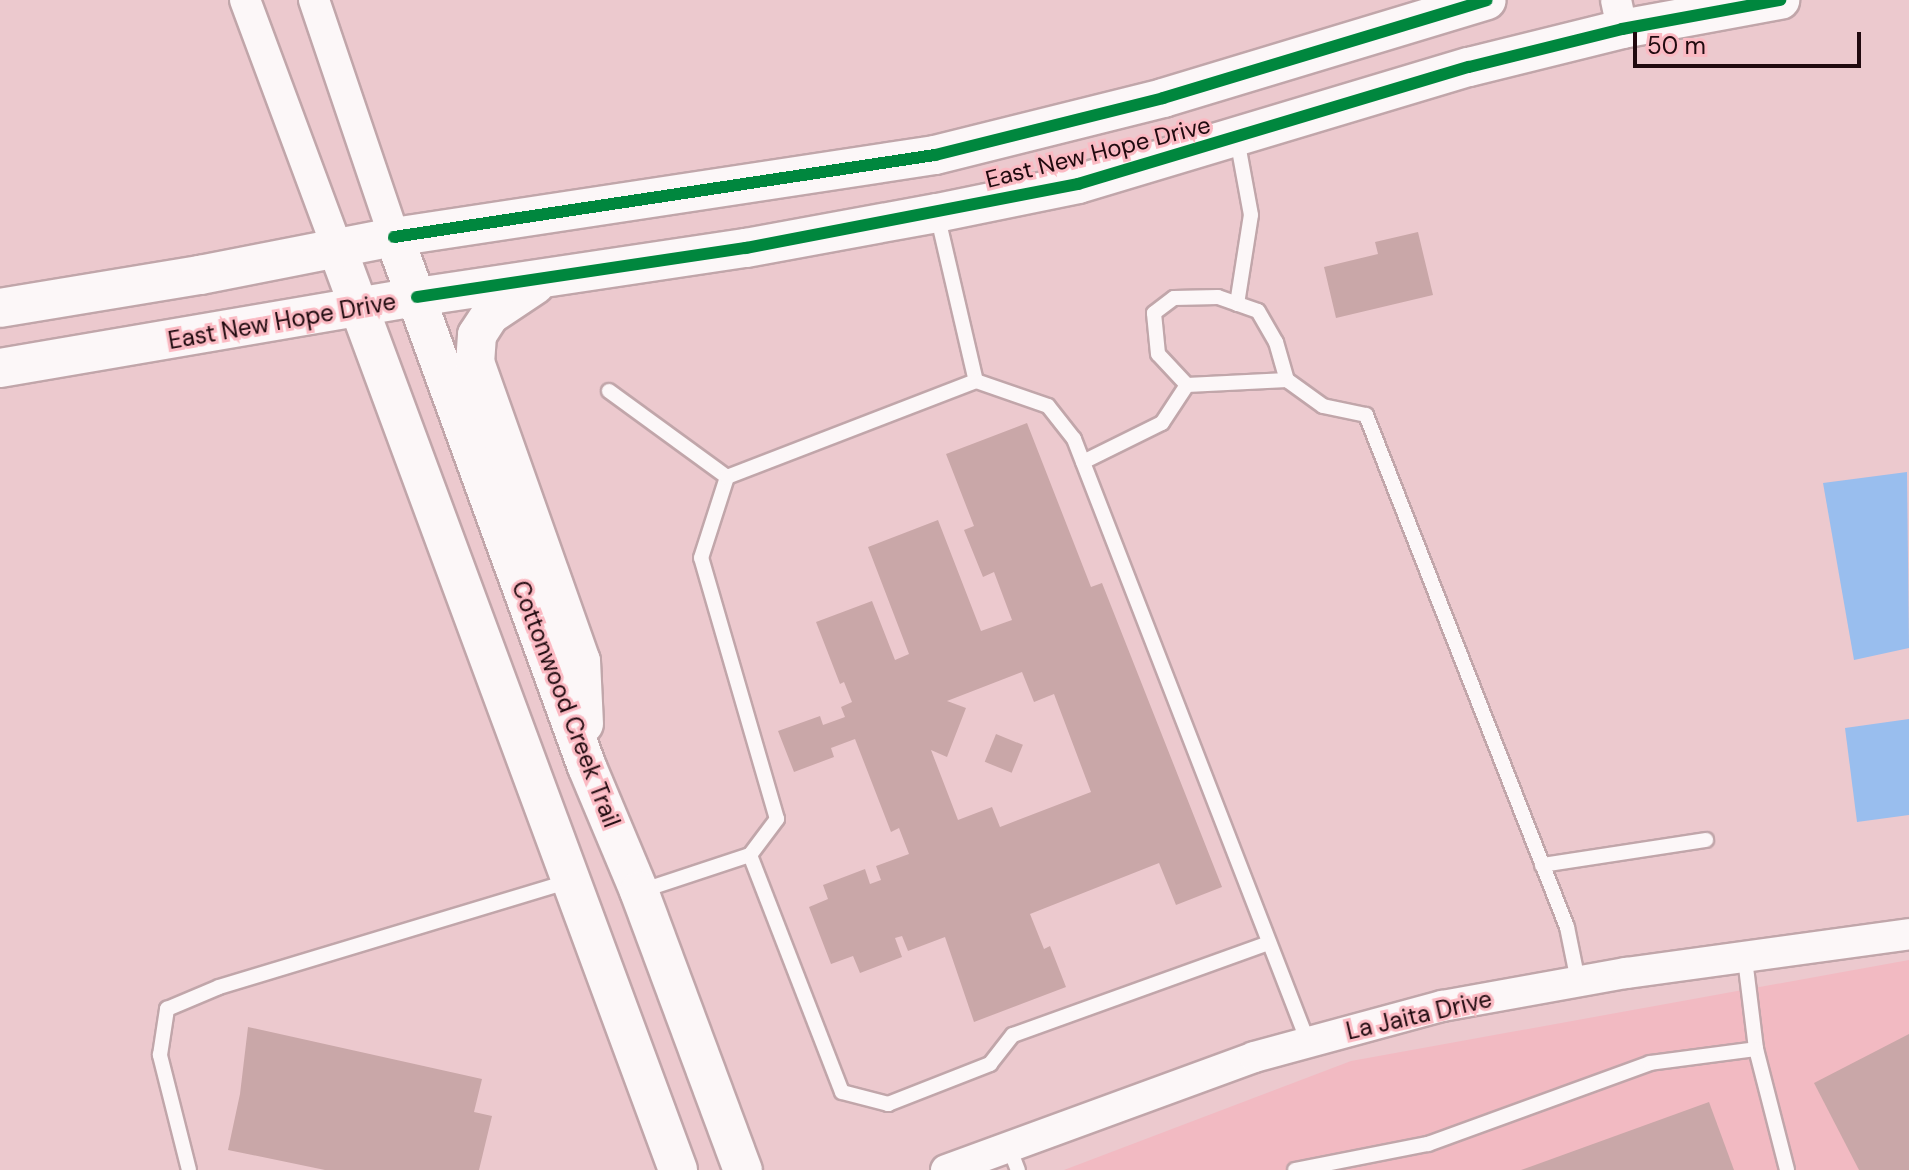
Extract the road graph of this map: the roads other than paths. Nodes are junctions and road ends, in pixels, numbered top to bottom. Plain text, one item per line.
1 (245, 0) edge
2 (314, 0) edge
3 (1487, 0) edge
4 (1780, 0) edge
5 (1619, 14) edge
6 (1237, 139) junction
7 (937, 213) junction
8 (394, 237) junction
9 (337, 248) junction
10 (542, 280) junction
11 (417, 297) junction
12 (1237, 304) junction
13 (0, 308) edge
14 (356, 309) junction
15 (0, 368) edge
16 (1287, 380) junction
17 (976, 381) junction
18 (1187, 385) junction
19 (609, 391) dead end
20 (1083, 462) junction
21 (727, 477) junction
22 (587, 767) junction
23 (1706, 840) dead end
24 (750, 855) junction
25 (1542, 865) junction
26 (572, 880) junction
27 (639, 891) junction
28 (1909, 934) edge
29 (1269, 943) junction
30 (1745, 959) junction
31 (1578, 981) junction
32 (1308, 1042) junction
33 (1756, 1049) junction
34 (1014, 1158) edge
35 (189, 1170) edge
36 (678, 1170) edge
37 (743, 1170) edge
38 (946, 1170) edge
39 (1295, 1170) edge
40 (1787, 1170) edge

1 - 9 street
2 - 8 street
3 - 8 street, East New Hope Drive
4 - 5 street, East New Hope Drive
5 - 6 street, East New Hope Drive
6 - 7 street, East New Hope Drive
6 - 12 lane
7 - 10 street, East New Hope Drive
7 - 17 lane
8 - 9 street, East New Hope Drive
8 - 11 street, Cottonwood Creek Trail
9 - 13 street, East New Hope Drive
9 - 14 street
10 - 11 street, East New Hope Drive
10 - 22 street
11 - 14 street, East New Hope Drive
11 - 22 street, Cottonwood Creek Trail
12 - 16 lane
12 - 18 lane
14 - 15 street, East New Hope Drive
14 - 26 street
16 - 18 lane
16 - 25 lane
17 - 20 lane
17 - 21 lane
18 - 20 lane
19 - 21 lane
20 - 29 lane
21 - 24 lane
22 - 27 street, Cottonwood Creek Trail
23 - 25 lane
24 - 27 lane
24 - 29 lane
25 - 31 lane
26 - 35 lane
26 - 36 street
27 - 37 street, Cottonwood Creek Trail
28 - 30 street, La Jaita Drive
29 - 32 lane
30 - 31 street, La Jaita Drive
30 - 33 lane
31 - 32 street, La Jaita Drive
32 - 34 street, La Jaita Drive
33 - 39 lane
33 - 40 lane
34 - 38 street, La Jaita Drive

